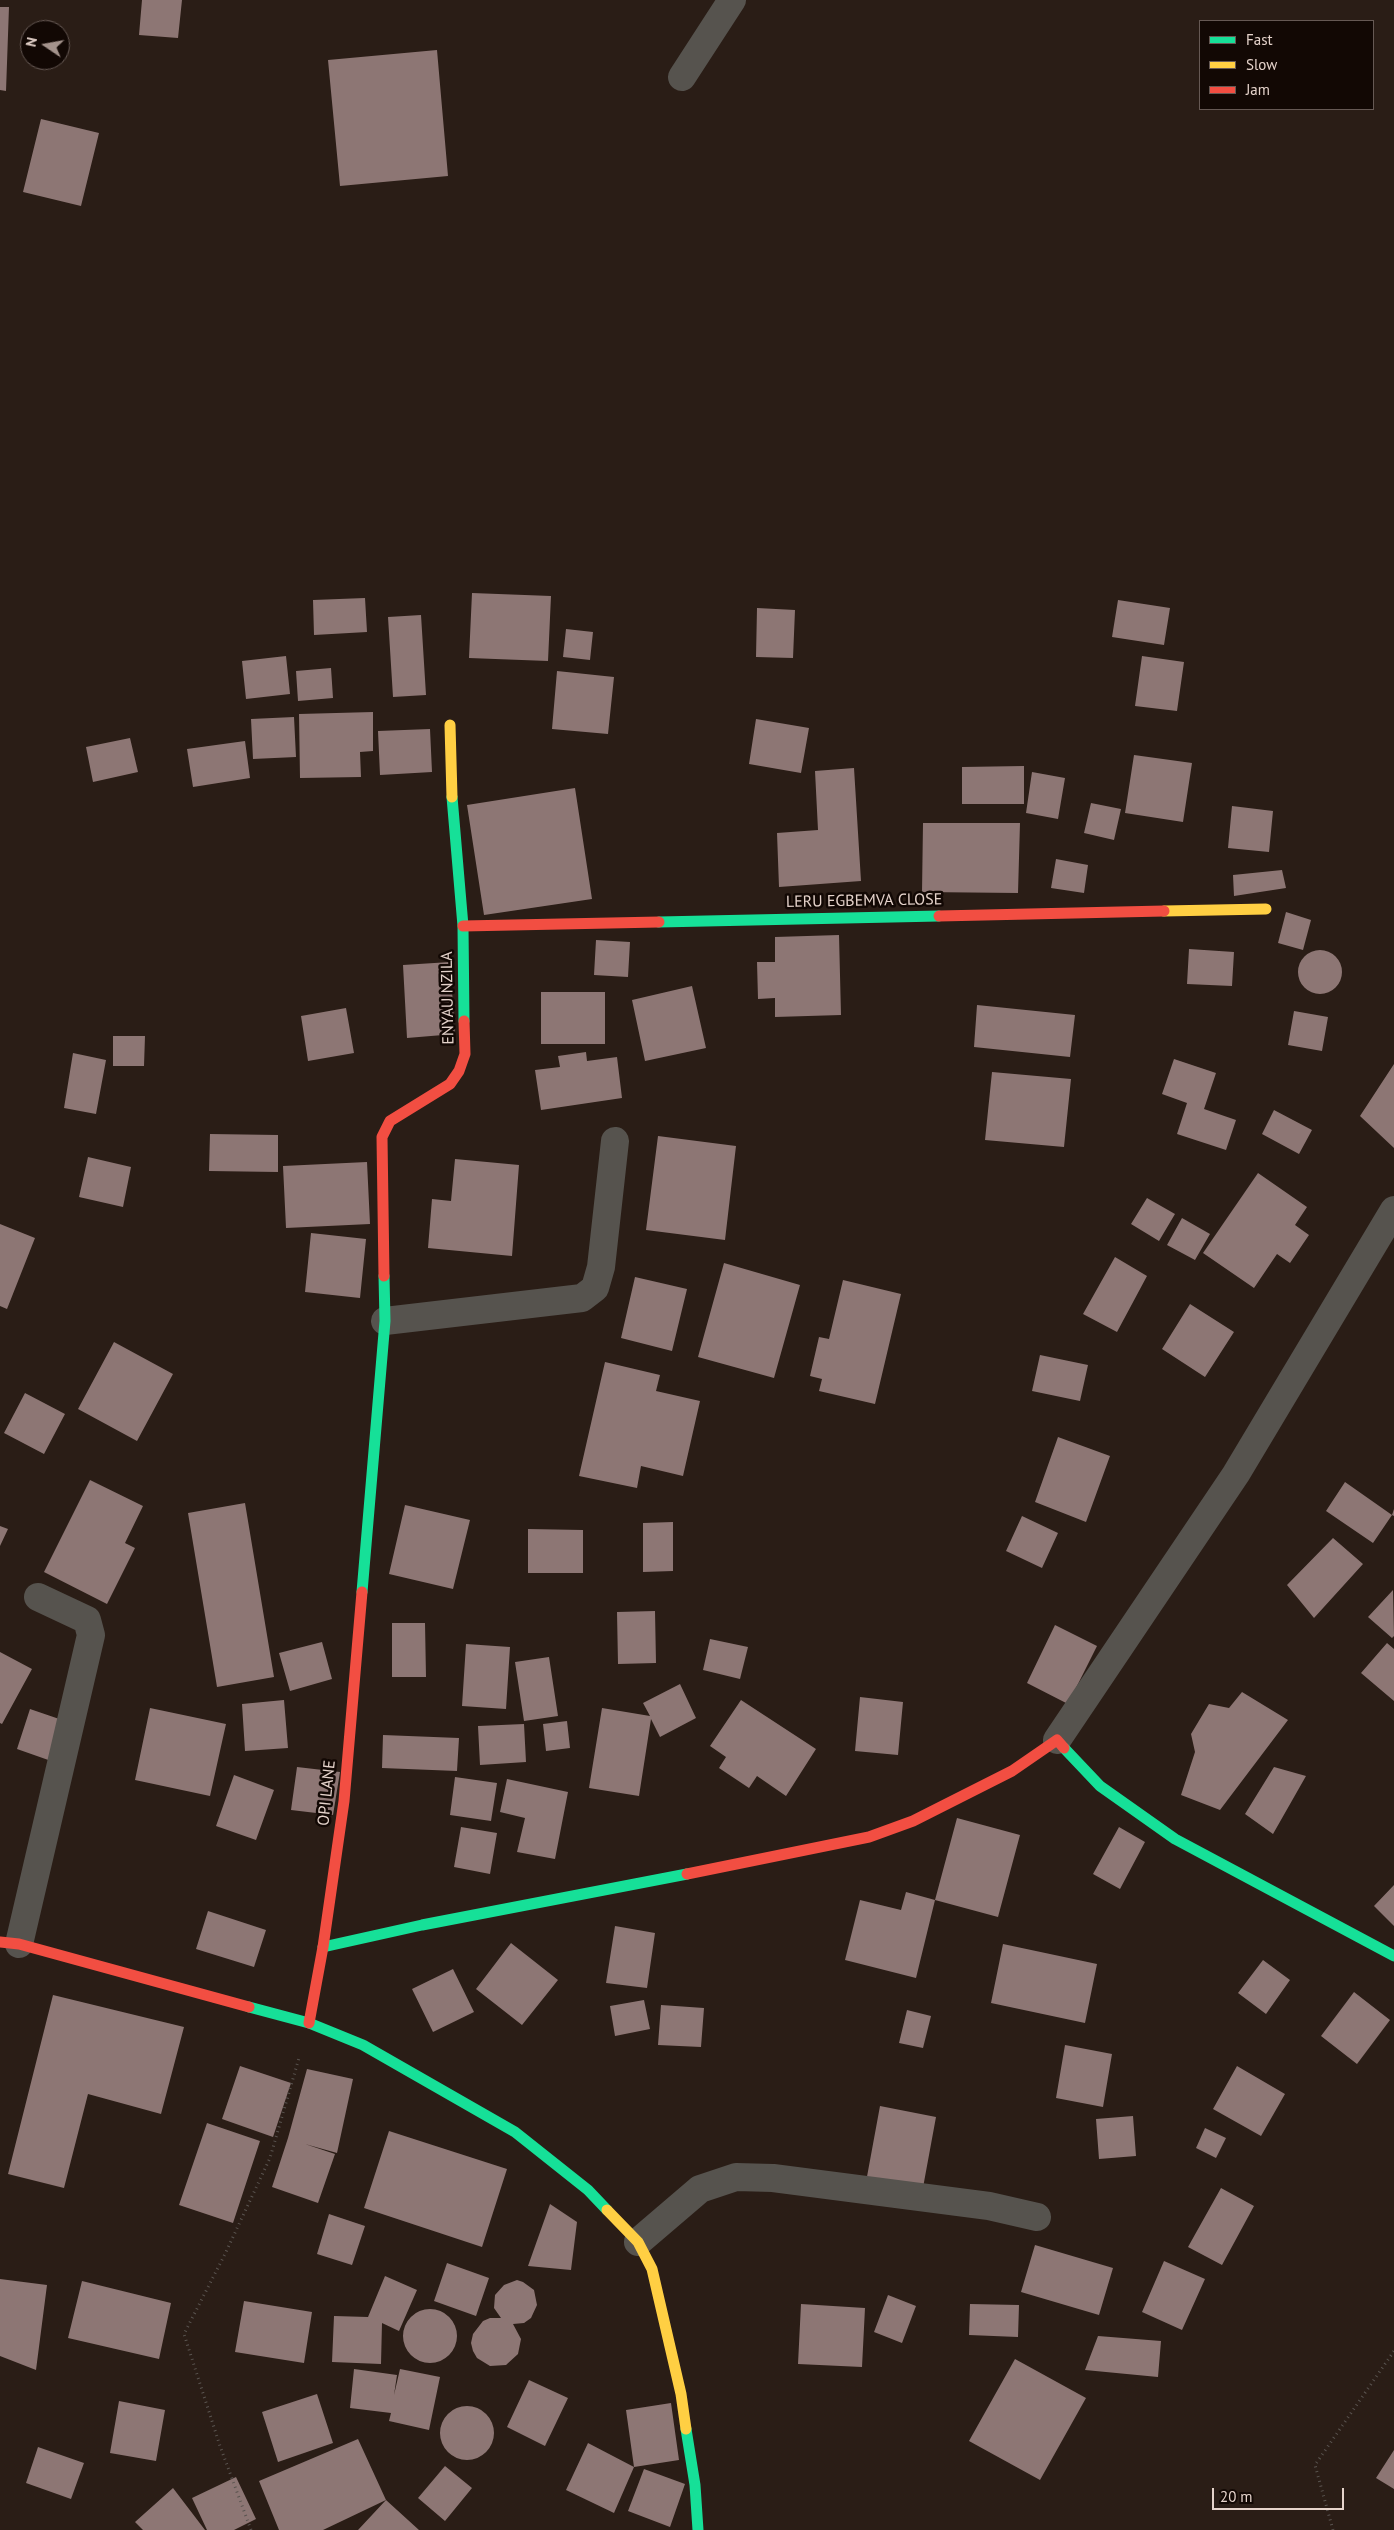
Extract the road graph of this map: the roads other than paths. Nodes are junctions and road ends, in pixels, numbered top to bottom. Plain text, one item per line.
1 (732, 0) edge
2 (682, 77) dead end
3 (450, 725) dead end
4 (1266, 909) dead end
5 (462, 926) junction
6 (615, 1140) dead end
7 (1394, 1210) edge
8 (384, 1321) junction
9 (364, 1565) joint
10 (38, 1597) dead end
11 (1057, 1740) junction
12 (10, 1943) edge
13 (323, 1947) junction
14 (1394, 1956) edge
15 (309, 2022) junction
16 (1037, 2217) dead end
17 (638, 2242) junction
18 (698, 2530) edge

1 - 2 street
3 - 5 street, ENYAU NZILA
4 - 5 street, LERU EGBEMVA CLOSE
5 - 8 street, ENYAU NZILA
6 - 8 street
7 - 11 street
8 - 9 street, ENYAU NZILA
9 - 13 street, OPI LANE
10 - 12 street
11 - 13 street
11 - 14 street
12 - 15 street
13 - 15 street, OPI LANE
15 - 17 street
16 - 17 street
17 - 18 street

